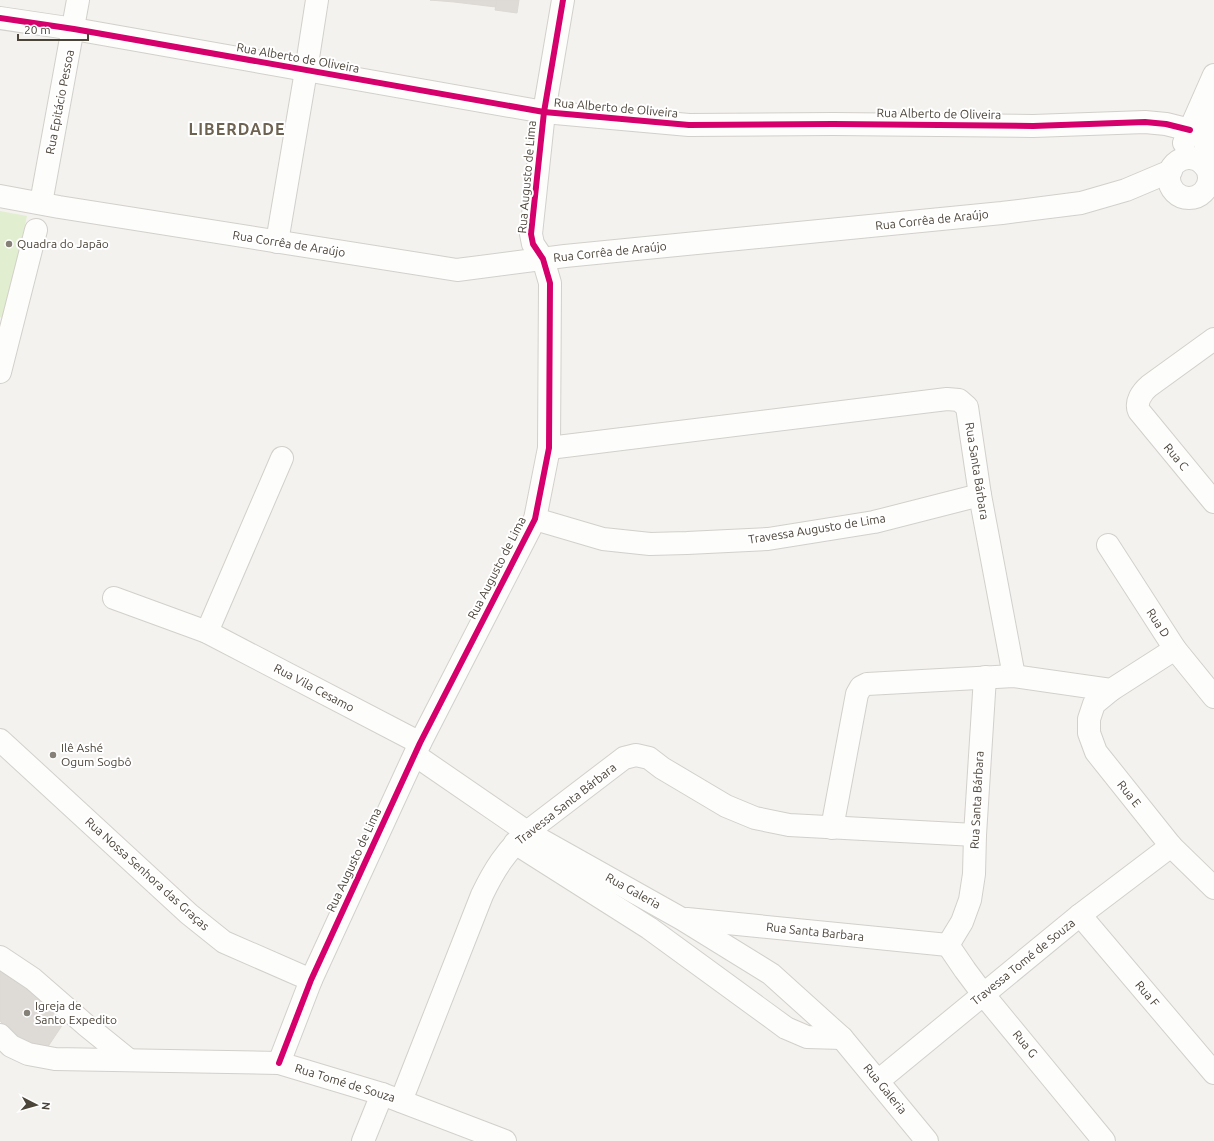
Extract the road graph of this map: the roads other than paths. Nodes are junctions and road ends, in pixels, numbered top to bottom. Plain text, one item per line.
1 (78, 0) edge
2 (317, 0) edge
3 (563, 0) edge
4 (0, 18) edge
5 (74, 29) junction
6 (306, 71) junction
7 (1214, 75) edge
8 (1214, 88) edge
9 (544, 112) junction
10 (1190, 130) junction
11 (1173, 168) junction
12 (1208, 169) edge
13 (0, 196) edge
14 (1206, 198) edge
15 (40, 203) junction
16 (36, 230) dead end
17 (277, 242) junction
18 (543, 259) junction
19 (5, 330) edge
20 (1214, 339) edge
21 (0, 372) edge
22 (549, 448) junction
23 (282, 458) dead end
24 (980, 495) junction
25 (1214, 502) edge
26 (535, 519) junction
27 (1108, 545) dead end
28 (114, 598) dead end
29 (208, 632) junction
30 (1175, 649) junction
31 (1014, 676) junction
32 (985, 677) junction
33 (1111, 690) junction
34 (1214, 697) edge
35 (0, 740) edge
36 (417, 749) junction
37 (832, 828) junction
38 (975, 835) junction
39 (521, 838) junction
40 (1171, 846) junction
41 (1214, 888) edge
42 (1080, 915) junction
43 (682, 919) junction
44 (948, 946) junction
45 (0, 957) edge
46 (311, 980) junction
47 (983, 994) junction
48 (0, 1035) edge
49 (842, 1038) junction
50 (129, 1060) junction
51 (279, 1063) junction
52 (1214, 1073) edge
53 (878, 1081) junction
54 (392, 1098) junction
55 (362, 1141) edge
56 (505, 1141) edge
57 (927, 1141) edge
58 (1104, 1141) edge

1 - 5 street, Rua Epitácio Pessoa
2 - 6 street
3 - 9 street, Rua Augusto de Lima
4 - 5 street, Rua Alberto de Oliveira
5 - 6 street, Rua Alberto de Oliveira
5 - 15 street, Rua Epitácio Pessoa
6 - 9 street, Rua Alberto de Oliveira
6 - 17 street
7 - 10 street
8 - 12 street
9 - 10 street, Rua Alberto de Oliveira
9 - 18 street, Rua Augusto de Lima
10 - 11 street
11 - 12 street
11 - 14 street
11 - 18 street, Rua Corrêa de Araújo
12 - 14 street
13 - 15 street, Rua Corrêa de Araújo
15 - 17 street, Rua Corrêa de Araújo
16 - 19 street
17 - 18 street, Rua Corrêa de Araújo
18 - 22 street, Rua Augusto de Lima
19 - 21 street
20 - 25 street, Rua C
22 - 24 street, Rua Santa Bárbara
22 - 26 street, Rua Augusto de Lima
23 - 29 street
24 - 26 street, Travessa Augusto de Lima
24 - 31 street, Rua Santa Bárbara
26 - 36 street, Rua Augusto de Lima
27 - 30 street, Rua D
28 - 29 street, Rua Vila Cesamo
29 - 36 street, Rua Vila Cesamo
30 - 33 street
30 - 34 street, Rua D
31 - 32 street
31 - 33 street
32 - 37 street
32 - 38 street, Rua Santa Bárbara
33 - 40 street, Rua E
35 - 46 street, Rua Nossa Senhora das Graças
36 - 39 street, Rua Galeria
36 - 46 street, Rua Augusto de Lima
37 - 38 street, Travessa Santa Bárbara
37 - 39 street, Travessa Santa Bárbara
38 - 44 street, Rua Santa Bárbara
39 - 43 street, Rua Galeria
39 - 49 street, Rua Galeria
39 - 54 street, Travessa Santa Bárbara
40 - 41 street, Rua E
40 - 42 street, Travessa Tomé de Souza
42 - 47 street, Travessa Tomé de Souza
42 - 52 street, Rua F
43 - 44 street, Rua Santa Barbara
43 - 49 street, Rua Galeria
44 - 47 street, Rua G
45 - 50 street
46 - 51 street, Rua Augusto de Lima
47 - 53 street, Travessa Tomé de Souza
47 - 58 street, Rua G
48 - 50 street, Rua Tomé de Souza
49 - 53 street, Rua Galeria
50 - 51 street, Rua Tomé de Souza
51 - 54 street, Rua Tomé de Souza
53 - 57 street, Rua Galeria
54 - 55 street
54 - 56 street, Rua Tomé de Souza

